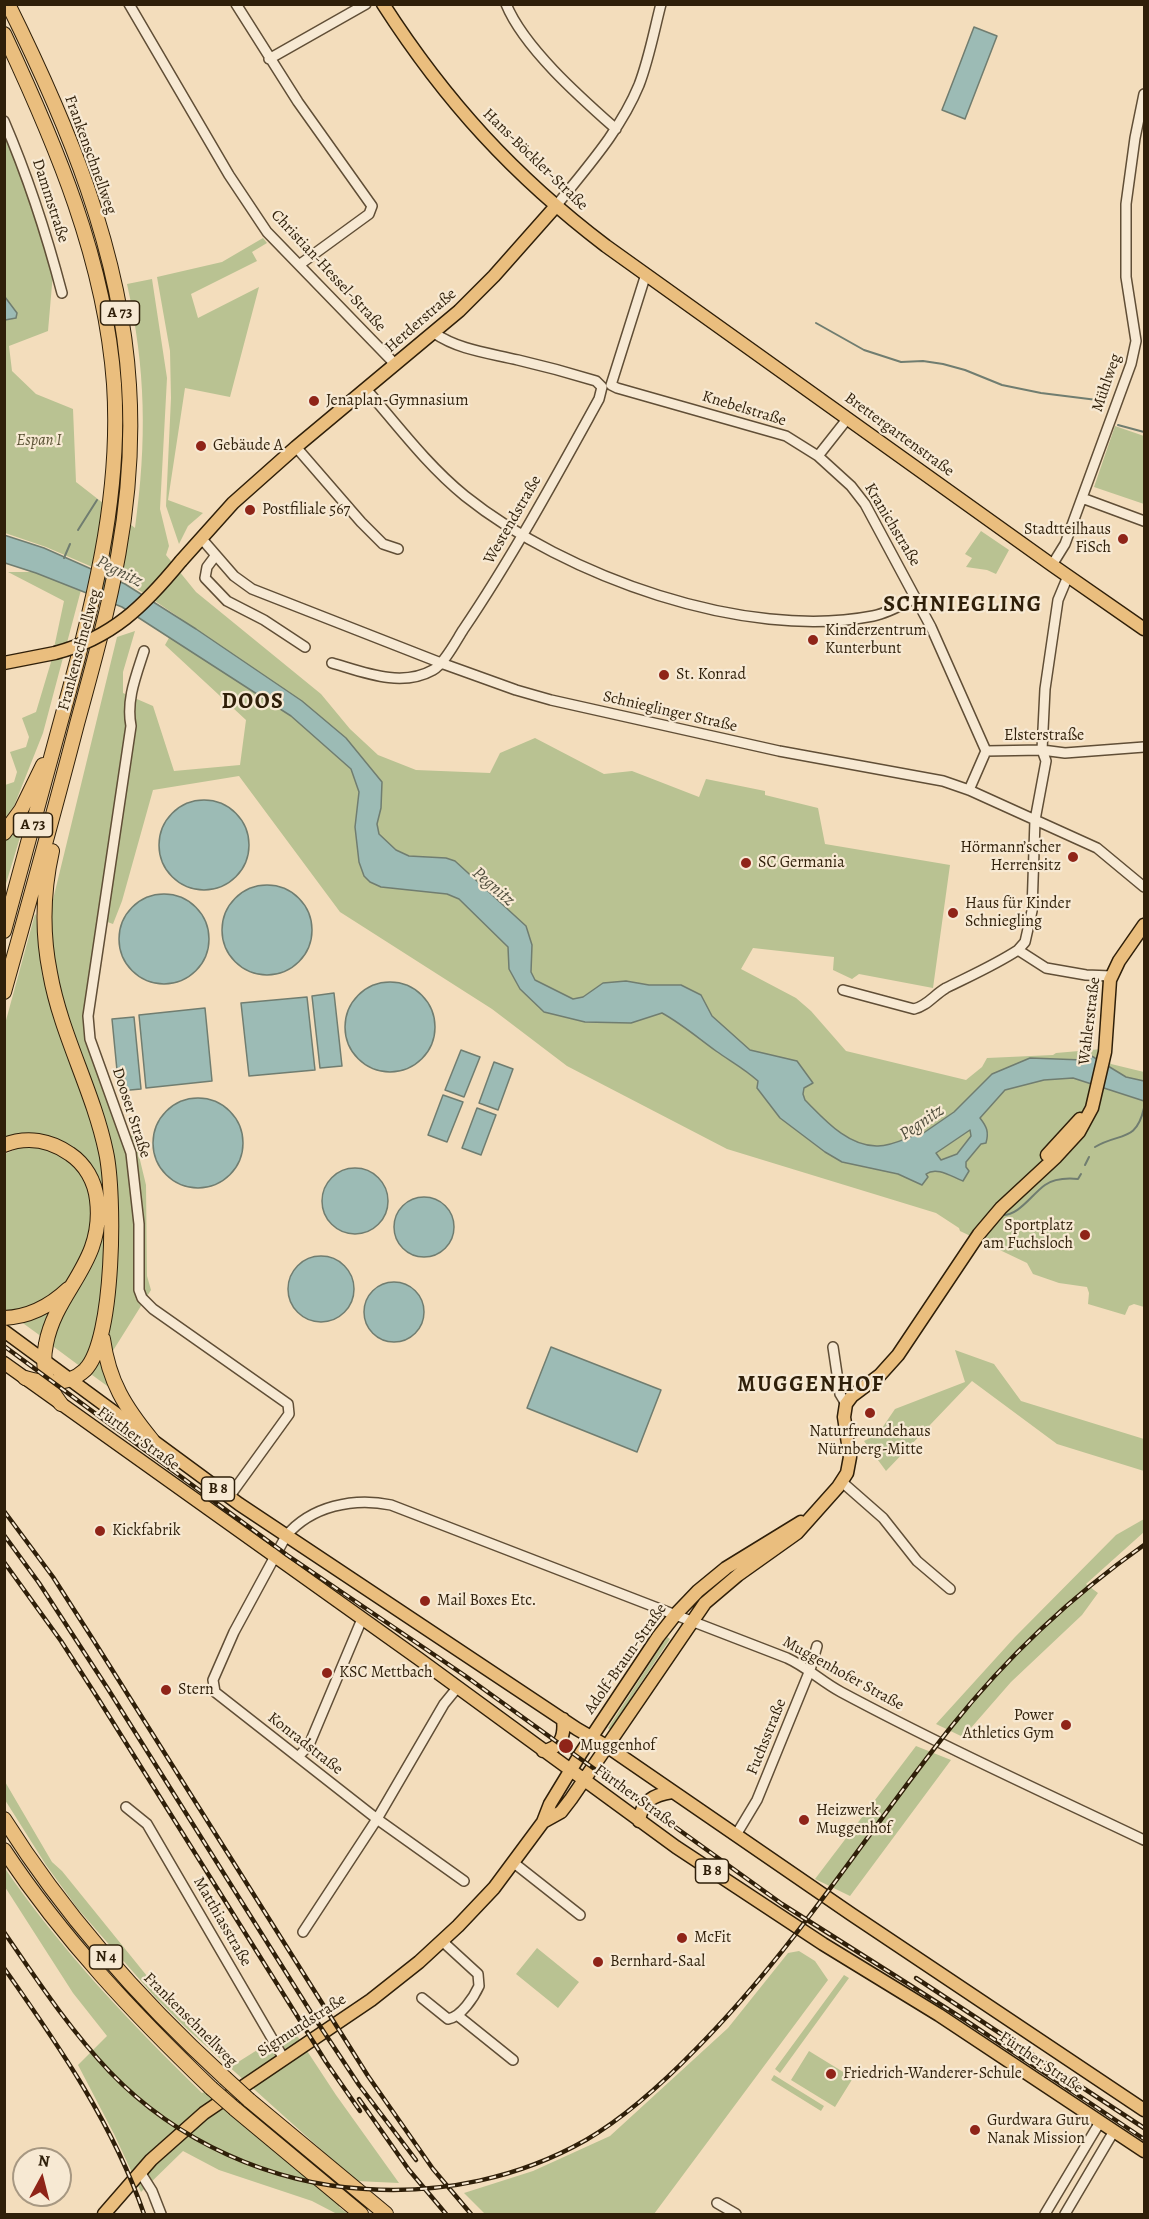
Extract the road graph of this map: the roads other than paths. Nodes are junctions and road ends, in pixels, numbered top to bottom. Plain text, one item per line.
1 (8, 4) edge
2 (129, 4) edge
3 (236, 4) edge
4 (366, 4) edge
5 (383, 4) edge
6 (506, 4) edge
7 (661, 4) edge
8 (4, 34) edge
9 (270, 59) junction
10 (1144, 94) edge
11 (4, 121) edge
12 (616, 129) junction
13 (556, 206) junction
14 (299, 265) junction
15 (635, 266) joint
16 (646, 274) junction
17 (62, 293) dead end
18 (434, 333) junction
19 (396, 365) junction
20 (606, 386) junction
21 (366, 389) junction
22 (848, 418) junction
23 (296, 447) junction
24 (818, 456) junction
25 (1082, 498) junction
26 (1144, 522) edge
27 (523, 536) junction
28 (201, 537) junction
29 (398, 549) dead end
30 (216, 555) junction
31 (1052, 566) junction
32 (1068, 576) junction
33 (915, 598) junction
34 (1144, 629) edge
35 (304, 647) dead end
36 (144, 651) dead end
37 (4, 663) edge
38 (332, 663) dead end
39 (441, 663) junction
40 (57, 736) junction
41 (1144, 747) edge
42 (1042, 750) junction
43 (986, 751) junction
44 (66, 767) junction
45 (969, 790) junction
46 (1035, 820) junction
47 (4, 833) edge
48 (1144, 887) edge
49 (1144, 925) edge
50 (4, 931) edge
51 (1018, 950) junction
52 (1111, 976) junction
53 (843, 990) dead end
54 (4, 992) edge
55 (4, 1145) edge
56 (79, 1275) junction
57 (4, 1318) edge
58 (4, 1330) edge
59 (102, 1332) junction
60 (833, 1347) dead end
61 (44, 1360) junction
62 (4, 1363) edge
63 (25, 1378) junction
64 (70, 1379) junction
65 (47, 1383) junction
66 (61, 1404) junction
67 (846, 1404) junction
68 (152, 1440) junction
69 (842, 1482) junction
70 (229, 1497) junction
71 (810, 1516) junction
72 (260, 1518) junction
73 (286, 1536) junction
74 (247, 1537) junction
75 (275, 1558) junction
76 (322, 1560) junction
77 (305, 1579) junction
78 (950, 1589) dead end
79 (676, 1614) junction
80 (362, 1619) junction
81 (692, 1620) junction
82 (817, 1646) dead end
83 (810, 1670) junction
84 (457, 1688) junction
85 (562, 1719) junction
86 (591, 1738) junction
87 (608, 1747) junction
88 (543, 1751) junction
89 (298, 1757) junction
90 (570, 1771) junction
91 (584, 1781) junction
92 (672, 1792) junction
93 (126, 1807) dead end
94 (4, 1819) edge
95 (377, 1819) junction
96 (639, 1821) junction
97 (543, 1822) junction
98 (736, 1835) junction
99 (1144, 1840) edge
100 (4, 1850) edge
101 (513, 1863) junction
102 (464, 1881) dead end
103 (580, 1915) dead end
104 (303, 1932) dead end
105 (442, 1941) junction
106 (422, 1998) dead end
107 (457, 2015) junction
108 (284, 2059) junction
109 (513, 2060) dead end
110 (1144, 2109) edge
111 (1100, 2122) junction
112 (1114, 2131) junction
113 (1090, 2141) junction
114 (1102, 2149) junction
115 (1144, 2151) edge
116 (140, 2172) junction
117 (717, 2203) dead end
118 (104, 2214) edge
119 (161, 2214) edge
120 (361, 2214) edge
121 (386, 2214) edge
122 (736, 2214) edge
123 (1047, 2214) edge
124 (1065, 2214) edge

1 - 44 highway, Frankenschnellweg / A 73
2 - 14 street, Christian-Hessel-Straße
3 - 9 street
4 - 9 street
5 - 13 main road, Hans-Böckler-Straße
6 - 12 street
7 - 12 street
8 - 40 highway, Frankenschnellweg / A 73
9 - 14 street
10 - 25 street, Mühlweg
11 - 17 street, Dammstraße
12 - 13 street
13 - 15 main road, Hans-Böckler-Straße
13 - 18 main road, Herderstraße
14 - 19 street, Christian-Hessel-Straße
15 - 16 main road, Brettergartenstraße
16 - 20 street, Westendstraße
16 - 22 main road, Brettergartenstraße
18 - 19 main road, Herderstraße
18 - 20 street, Knebelstraße
19 - 21 main road, Herderstraße
20 - 24 street, Knebelstraße
20 - 27 street, Westendstraße
21 - 23 main road, Herderstraße
21 - 27 street
22 - 24 street
22 - 31 main road, Brettergartenstraße
23 - 28 main road, Herderstraße
23 - 29 street
24 - 33 street, Kranichstraße
25 - 26 street
25 - 31 street, Mühlweg
27 - 33 street
27 - 39 street, Westendstraße
28 - 30 street, Schnieglinger Straße
28 - 37 main road, Herderstraße, bridge
30 - 35 street
30 - 39 street, Schnieglinger Straße
31 - 32 main road, Brettergartenstraße
32 - 34 main road, Brettergartenstraße
32 - 42 street
33 - 43 street, Kranichstraße
36 - 70 street, Dooser Straße
38 - 39 street
39 - 45 street, Schnieglinger Straße
40 - 47 highway
40 - 50 highway, Frankenschnellweg / A 73
41 - 42 street, Elsterstraße
42 - 43 street, Elsterstraße
42 - 46 street
43 - 45 street, Elsterstraße
44 - 54 highway, Frankenschnellweg / A 73
44 - 59 highway
45 - 46 street, Schnieglinger Straße
46 - 48 street, Schnieglinger Straße
46 - 51 street
49 - 52 main road, Wahlerstraße
51 - 52 street
51 - 53 street
52 - 67 main road, Wahlerstraße
55 - 56 highway
56 - 57 highway
56 - 61 highway
58 - 61 main road, Fürther Straße / B 8
59 - 64 highway
59 - 68 highway
60 - 67 street, Adolf-Braun-Straße
61 - 64 main road, Fürther Straße / B 8
61 - 65 highway
62 - 63 main road, Fürther Straße / B 8
63 - 65 highway
63 - 66 main road, Fürther Straße / B 8
64 - 65 highway
64 - 68 main road, Fürther Straße / B 8
65 - 66 highway
66 - 74 main road, Fürther Straße / B 8
67 - 69 main road, Adolf-Braun-Straße
68 - 70 main road, Fürther Straße / B 8
69 - 71 main road, Adolf-Braun-Straße
69 - 78 street
70 - 72 main road, Fürther Straße / B 8
71 - 79 main road, Adolf-Braun-Straße
71 - 81 main road, Adolf-Braun-Straße
72 - 73 main road, Fürther Straße / B 8
72 - 74 main road
73 - 75 street
73 - 76 main road, Fürther Straße / B 8
73 - 79 street, Muggenhofer Straße
74 - 75 main road, Fürther Straße / B 8
75 - 77 main road, Fürther Straße / B 8
75 - 89 street, Konradstraße
76 - 77 main road
76 - 85 main road, Fürther Straße / B 8
77 - 80 main road, Fürther Straße / B 8
79 - 81 street, Muggenhofer Straße
79 - 86 main road, Adolf-Braun-Straße
80 - 84 main road, Fürther Straße / B 8
80 - 89 street
81 - 83 street, Muggenhofer Straße
81 - 87 main road, Adolf-Braun-Straße
82 - 83 street, Fuchsstraße
83 - 98 street, Fuchsstraße
83 - 99 street, Muggenhofer Straße
84 - 88 main road, Fürther Straße / B 8
84 - 95 street
85 - 86 main road, Fürther Straße / B 8
85 - 88 main road
86 - 87 main road, Fürther Straße / B 8
86 - 90 main road, Adolf-Braun-Straße
87 - 91 main road, Sigmundstraße
87 - 92 main road, Fürther Straße / B 8
88 - 90 main road, Fürther Straße / B 8
89 - 95 street, Konradstraße
90 - 91 main road, Fürther Straße / B 8
90 - 97 main road, Sigmundstraße
91 - 96 main road, Fürther Straße / B 8
91 - 97 main road, Sigmundstraße
92 - 96 main road
92 - 98 main road, Fürther Straße / B 8
93 - 108 street, Matthiasstraße
94 - 121 highway, Frankenschnellweg / N 4, bridge
95 - 102 street, Konradstraße
95 - 104 street
96 - 111 main road, Fürther Straße / B 8
97 - 101 main road, Sigmundstraße
98 - 110 main road, Fürther Straße / B 8
100 - 120 highway, Frankenschnellweg, bridge
101 - 103 street
101 - 105 main road, Sigmundstraße
105 - 107 street
105 - 108 main road, Sigmundstraße
106 - 107 street
107 - 109 street
108 - 116 main road, Sigmundstraße
111 - 112 main road, Fürther Straße / B 8
111 - 113 street
112 - 114 street
112 - 115 main road, Fürther Straße / B 8
113 - 114 street
113 - 123 street
114 - 124 street
116 - 118 main road, Sigmundstraße
116 - 119 street
117 - 122 street

